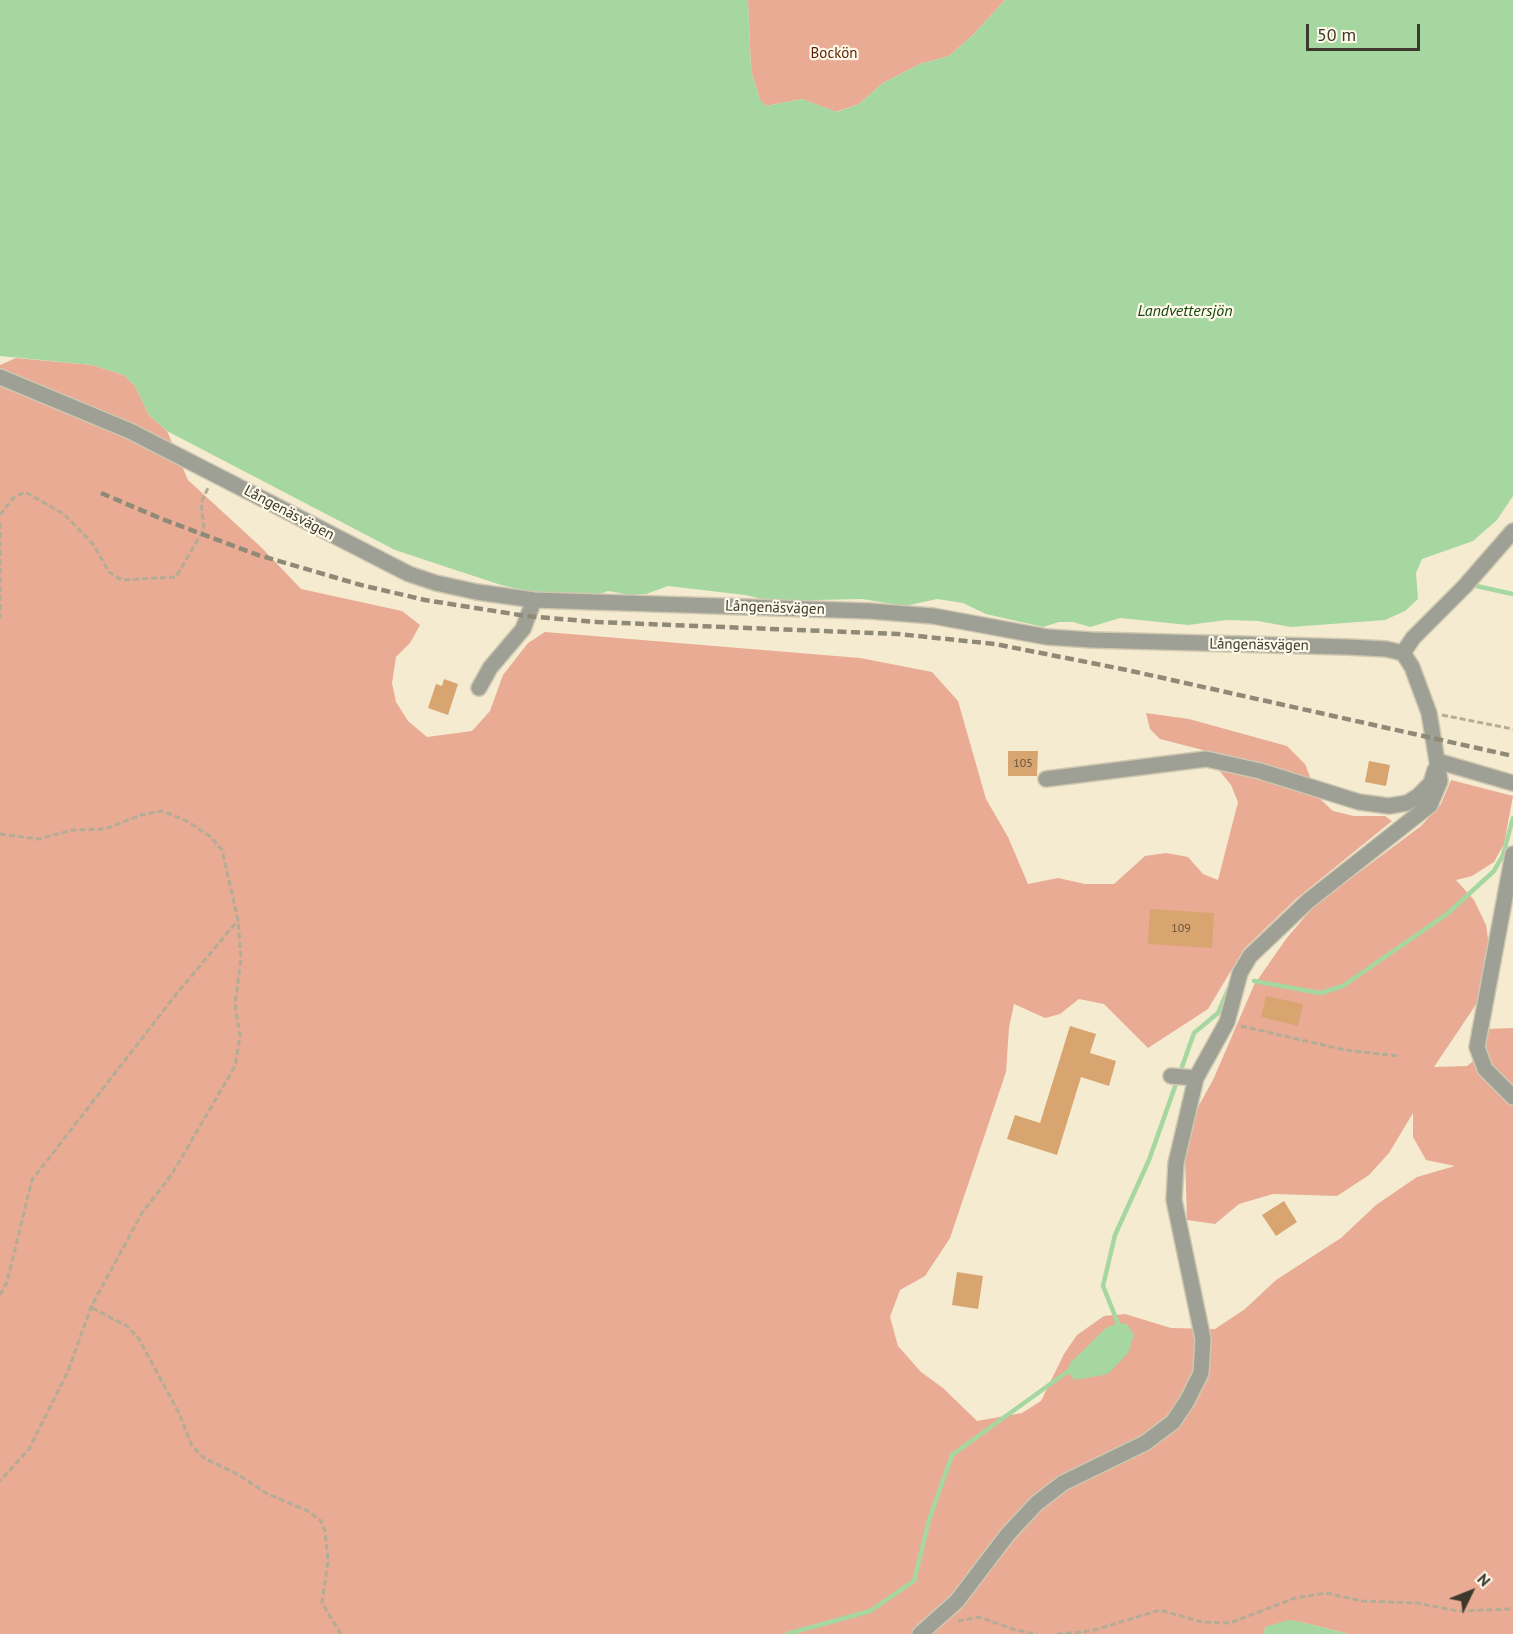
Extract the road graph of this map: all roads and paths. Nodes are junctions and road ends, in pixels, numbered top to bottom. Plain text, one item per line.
1 (0, 377) edge
2 (216, 474) junction
3 (0, 515) edge
4 (0, 523) edge
5 (1513, 531) edge
6 (534, 600) junction
7 (0, 620) edge
8 (1403, 653) junction
9 (479, 688) dead end
10 (1429, 713) junction
11 (1513, 729) edge
12 (1437, 761) junction
13 (1046, 779) dead end
14 (1513, 783) edge
15 (0, 834) edge
16 (1513, 854) edge
17 (238, 920) junction
18 (1227, 1022) junction
19 (1398, 1056) dead end
20 (1513, 1097) edge
21 (0, 1295) edge
22 (92, 1307) junction
23 (0, 1481) edge
24 (1513, 1609) edge
25 (923, 1630) edge
26 (341, 1634) edge
27 (1037, 1634) edge
28 (1057, 1634) edge

1 - 2 street, Långenäsvägen
2 - 3 path
2 - 6 street, Långenäsvägen
4 - 7 path
5 - 8 street
6 - 8 street, Långenäsvägen
6 - 9 street
8 - 10 street
10 - 11 path
10 - 12 street
12 - 13 street
12 - 14 street
12 - 18 street
15 - 17 path
16 - 20 street
17 - 21 path
17 - 22 path
18 - 19 path
18 - 25 street
22 - 23 path
22 - 26 path
24 - 28 path
25 - 27 path

